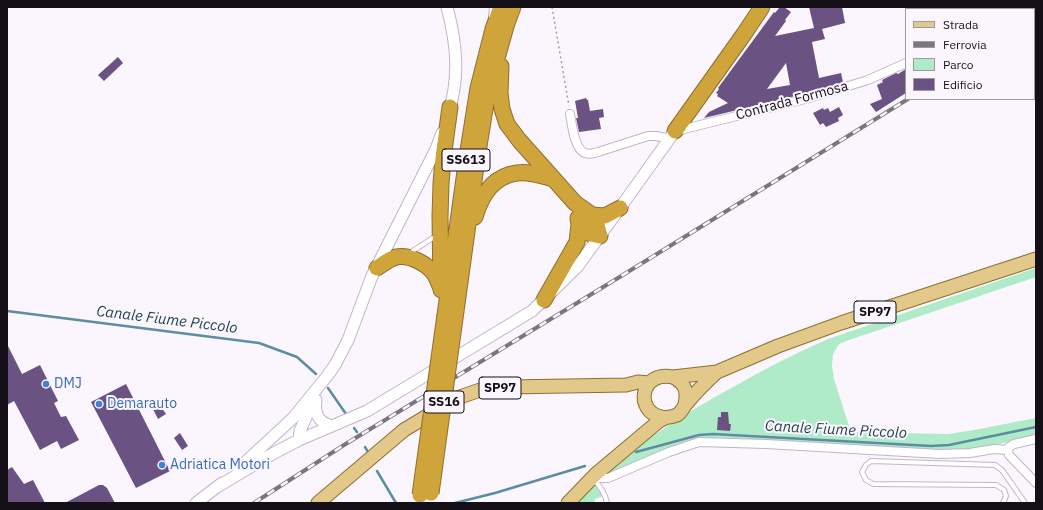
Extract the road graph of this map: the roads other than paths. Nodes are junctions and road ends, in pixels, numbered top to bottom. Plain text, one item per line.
1 (447, 7) edge
2 (492, 7) edge
3 (501, 7) edge
4 (513, 7) edge
5 (762, 7) edge
6 (489, 22) dead end
7 (507, 23) junction
8 (905, 63) edge
9 (471, 101) dead end
10 (450, 107) junction
11 (570, 114) road end
12 (672, 135) junction
13 (467, 157) junction
14 (554, 179) junction
15 (575, 203) junction
16 (620, 208) junction
17 (592, 215) junction
18 (579, 224) junction
19 (440, 234) junction
20 (600, 236) junction
21 (404, 256) junction
22 (464, 256) junction
23 (1036, 259) edge
24 (377, 268) junction
25 (441, 288) junction
26 (544, 300) junction
27 (451, 313) junction
28 (717, 372) junction
29 (673, 376) junction
30 (649, 383) junction
31 (320, 385) junction
32 (685, 404) junction
33 (648, 408) junction
34 (293, 418) junction
35 (665, 418) junction
36 (332, 426) junction
37 (1036, 439) edge
38 (299, 440) junction
39 (636, 440) junction
40 (380, 450) junction
41 (1008, 450) junction
42 (592, 478) junction
43 (1036, 483) edge
44 (217, 487) junction
45 (426, 500) edge
46 (196, 503) edge
47 (318, 503) edge
48 (330, 503) edge
49 (568, 503) edge
50 (607, 503) edge
51 (1003, 503) edge
52 (1025, 503) edge

1 - 10 main road
2 - 6 lane
3 - 13 highway, SS613
4 - 7 highway, SS613
5 - 12 highway
7 - 14 highway
7 - 22 highway, SS613
8 - 12 street, Contrada Formosa
9 - 13 lane
10 - 19 highway
10 - 24 main road
11 - 12 street, Contrada Formosa
12 - 16 main road
13 - 27 highway, SS613
14 - 15 highway
14 - 22 highway
15 - 17 highway
15 - 18 highway
16 - 17 highway
16 - 20 main road
17 - 20 highway
18 - 20 highway
18 - 26 highway
19 - 21 lane
19 - 25 highway
20 - 26 main road
21 - 24 highway
21 - 25 highway
22 - 27 highway, SS613
23 - 28 main road, SP97
24 - 31 main road
25 - 27 highway
26 - 36 main road
27 - 45 highway, SS16, bridge
28 - 29 main road, SP97
28 - 32 main road, SP97
29 - 30 main road
29 - 32 main road
30 - 33 main road
30 - 40 main road, SP97
31 - 34 main road
31 - 36 main road
31 - 38 main road
32 - 35 main road
33 - 35 main road
33 - 39 main road
34 - 38 main road
34 - 44 main road
35 - 39 main road
36 - 38 main road
37 - 41 street
38 - 44 main road
39 - 42 main road
40 - 47 main road, SP97
40 - 48 main road, SP97
41 - 42 street
41 - 43 street
42 - 49 main road
42 - 50 lane
44 - 46 main road
51 - 52 lane

